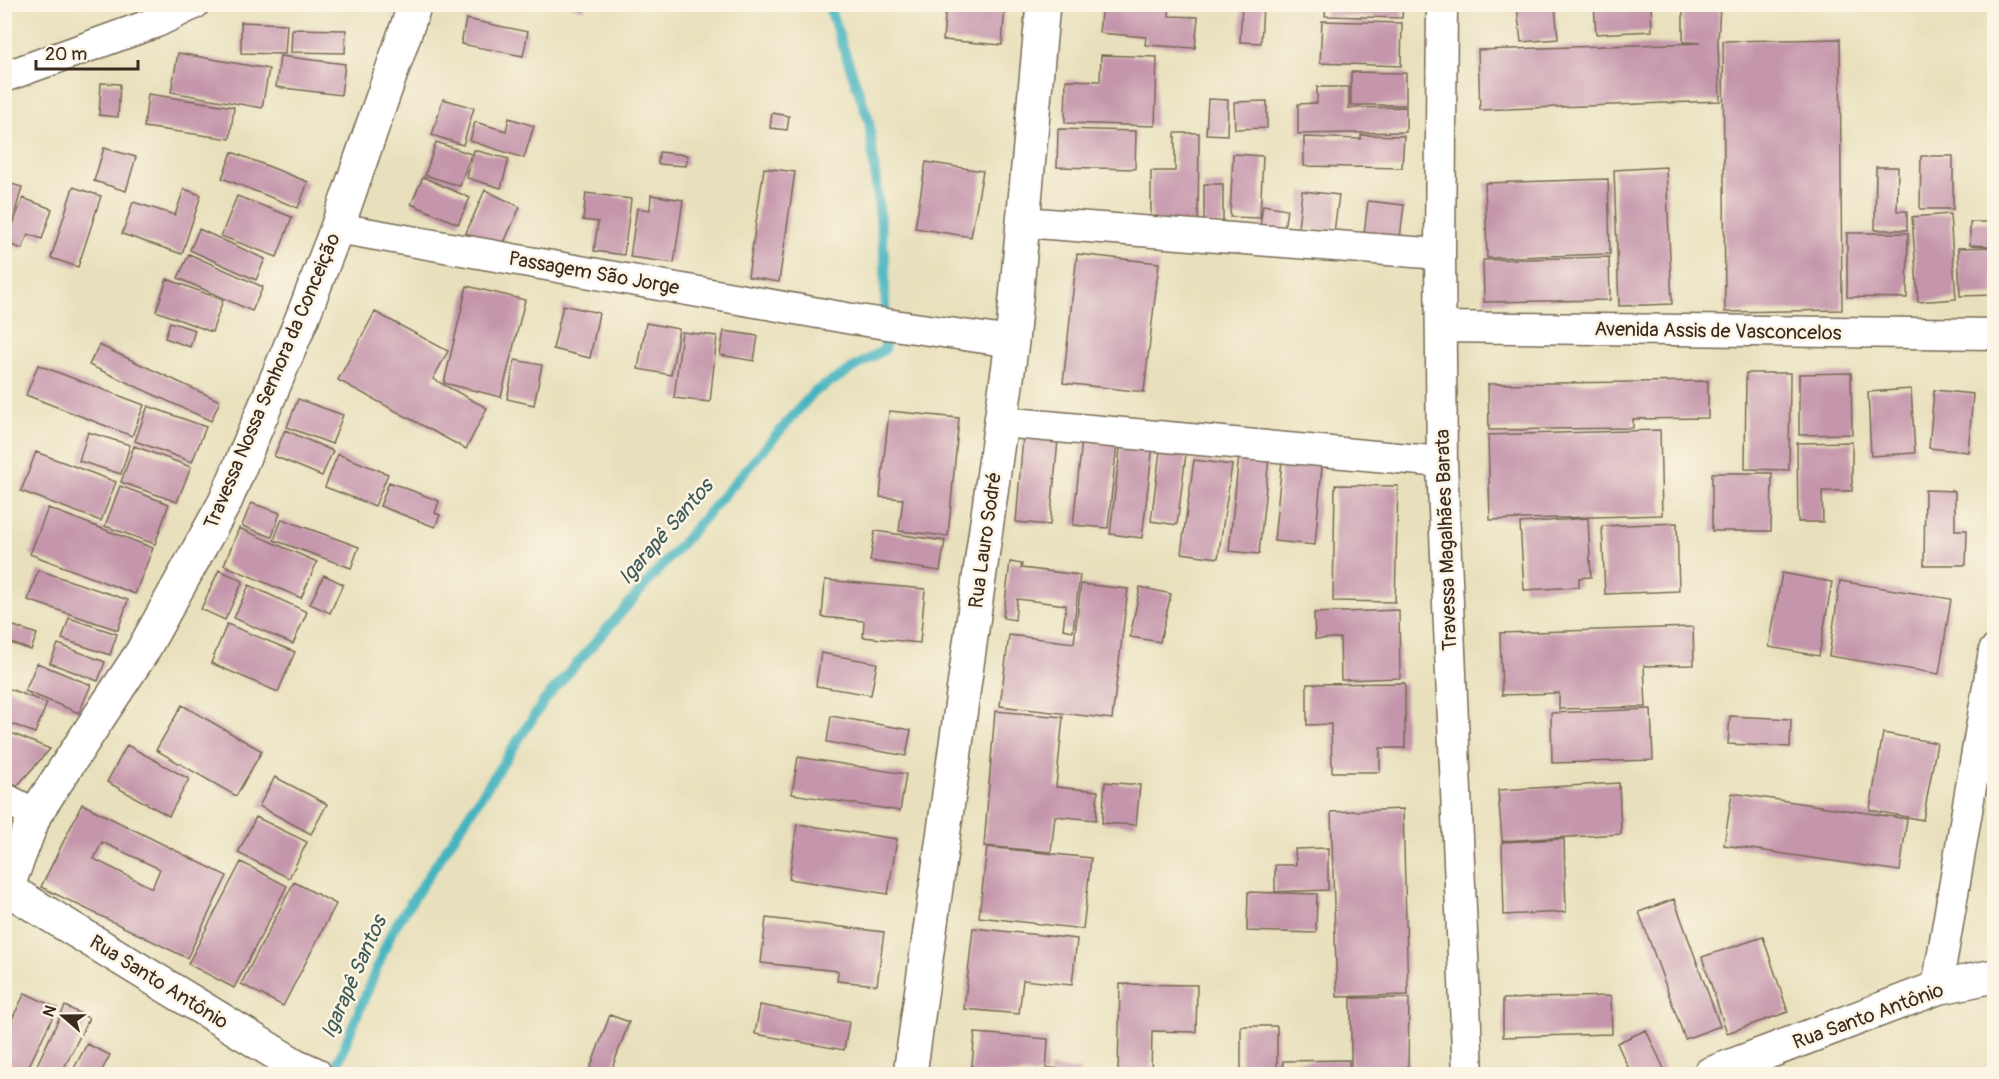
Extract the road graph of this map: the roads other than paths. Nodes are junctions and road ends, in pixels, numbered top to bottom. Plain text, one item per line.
1 (194, 4) edge
2 (1043, 4) edge
3 (1442, 4) edge
4 (409, 5) edge
5 (4, 77) edge
6 (1023, 222) junction
7 (337, 228) junction
8 (1440, 254) junction
9 (1442, 327) junction
10 (1995, 334) edge
11 (1012, 342) junction
12 (1002, 422) junction
13 (1442, 462) junction
14 (1995, 651) edge
15 (4, 798) edge
16 (35, 814) junction
17 (6, 890) edge
18 (1995, 976) edge
19 (1937, 988) junction
20 (315, 1074) edge
21 (910, 1074) edge
22 (1468, 1074) edge
23 (1710, 1074) edge

1 - 5 street
2 - 6 street, Rua Lauro Sodré
3 - 8 street, Travessa Magalhães Barata
4 - 7 street, Travessa Nossa Senhora da Conceição
6 - 8 street
6 - 11 street, Rua Lauro Sodré
7 - 11 street, Passagem São Jorge
7 - 16 street, Travessa Nossa Senhora da Conceição
8 - 9 street, Travessa Magalhães Barata
9 - 10 street, Avenida Assis de Vasconcelos
9 - 13 street, Travessa Magalhães Barata
11 - 12 street, Rua Lauro Sodré
12 - 13 street
12 - 21 street, Rua Lauro Sodré
13 - 22 street, Travessa Magalhães Barata
14 - 19 street
15 - 16 street
16 - 17 street, Travessa Nossa Senhora da Conceição
17 - 20 street, Rua Santo Antônio
18 - 19 street, Rua Santo Antônio
19 - 23 street, Rua Santo Antônio

